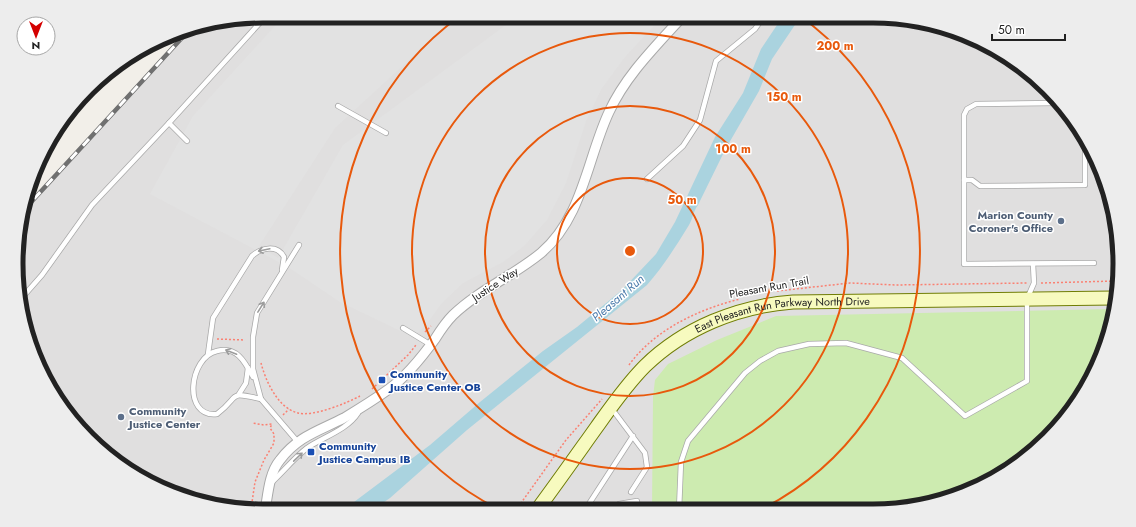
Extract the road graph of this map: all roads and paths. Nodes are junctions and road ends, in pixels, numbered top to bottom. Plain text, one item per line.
1 (259, 23) edge
2 (677, 23) edge
3 (759, 23) edge
4 (1051, 103) edge
5 (338, 106) dead end
6 (169, 123) junction
7 (386, 133) dead end
8 (187, 141) dead end
9 (1085, 151) edge
10 (647, 179) dead end
11 (964, 180) junction
12 (299, 245) dead end
13 (1094, 263) dead end
14 (1033, 264) junction
15 (281, 275) junction
16 (1112, 281) edge
17 (1034, 283) junction
18 (772, 292) dead end
19 (25, 294) edge
20 (1110, 298) edge
21 (742, 299) dead end
22 (1027, 299) junction
23 (435, 322) dead end
24 (402, 328) dead end
25 (426, 331) dead end
26 (215, 339) dead end
27 (248, 340) dead end
28 (417, 345) dead end
29 (431, 345) junction
30 (208, 354) junction
31 (261, 363) dead end
32 (628, 367) dead end
33 (248, 368) junction
34 (255, 381) junction
35 (367, 393) dead end
36 (239, 394) junction
37 (362, 395) dead end
38 (261, 399) junction
39 (607, 402) junction
40 (361, 407) junction
41 (289, 409) junction
42 (284, 414) dead end
43 (252, 424) dead end
44 (633, 436) junction
45 (297, 441) junction
46 (270, 484) junction
47 (631, 492) dead end
48 (252, 503) edge
49 (266, 504) edge
50 (520, 504) edge
51 (541, 504) edge
52 (589, 504) edge
53 (619, 504) edge
54 (637, 504) edge
55 (678, 504) edge

1 - 6 lane
2 - 29 street, Justice Way
3 - 10 lane
4 - 11 lane
5 - 7 lane
6 - 8 lane
6 - 19 lane
9 - 11 lane
11 - 14 lane
12 - 15 lane
13 - 14 lane
14 - 17 lane
15 -> 30 lane
34 -> 15 lane
16 - 17 path, Pleasant Run Trail
17 - 18 path, Pleasant Run Trail
17 - 22 lane
20 - 22 street, East Pleasant Run Parkway North Drive
21 - 32 path, Pleasant Run Trail
22 - 39 street, East Pleasant Run Parkway North Drive
22 - 55 lane
23 - 25 path
24 - 29 lane
26 - 27 path
28 - 35 path
29 - 40 street, Justice Way
33 -> 30 lane
30 - 36 lane
31 - 41 path
33 - 34 lane
33 - 36 lane
34 - 38 lane
36 - 38 lane
37 - 41 path
38 - 45 lane
39 - 44 lane
39 - 50 path
39 - 51 street, East Pleasant Run Parkway North Drive
40 - 45 street, Justice Way
46 -> 40 lane
41 - 42 path
43 - 48 path
44 - 47 lane
44 - 52 lane
45 - 46 street, Justice Way
46 - 49 street, Justice Way
53 - 54 lane

